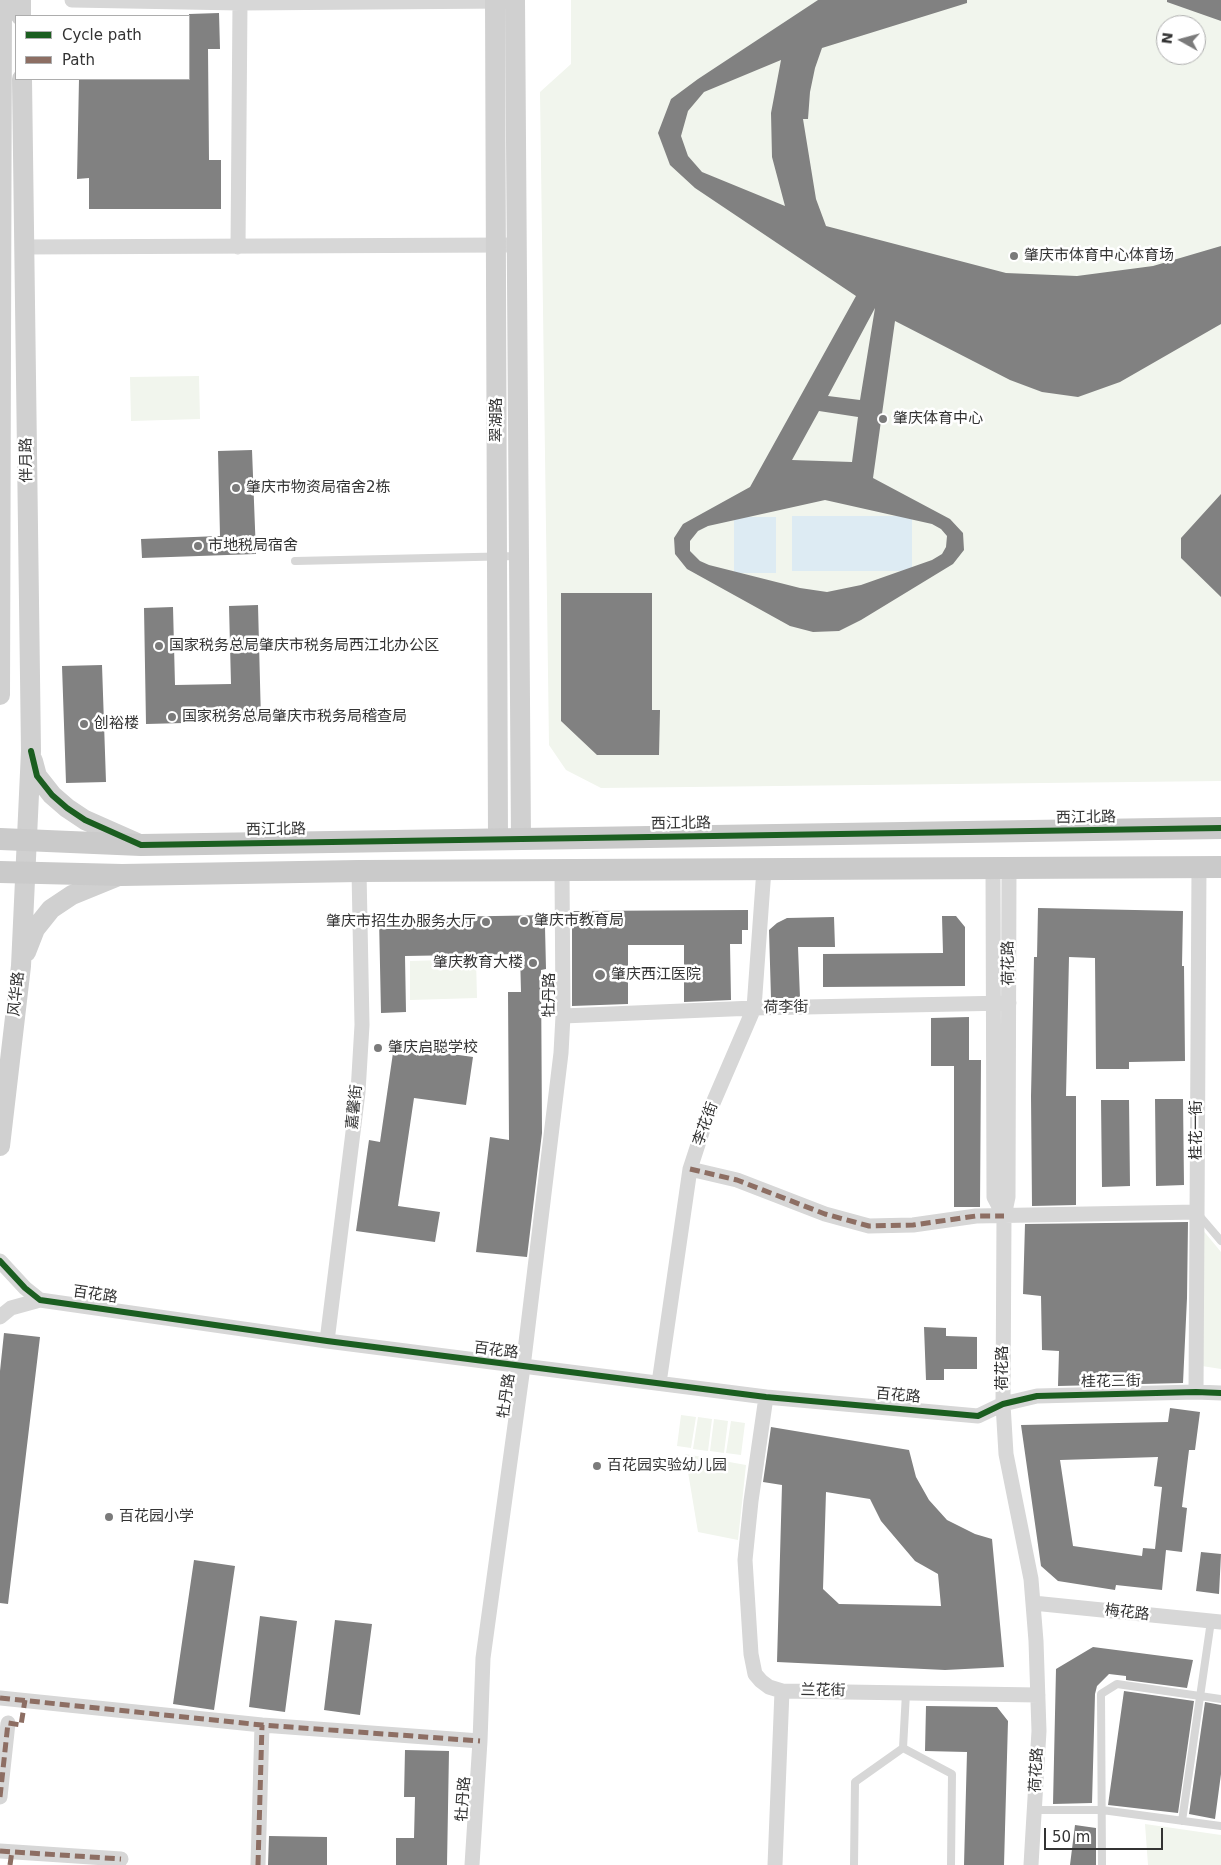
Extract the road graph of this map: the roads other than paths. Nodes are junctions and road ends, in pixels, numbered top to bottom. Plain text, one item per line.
1 (2, 0) edge
2 (21, 0) edge
3 (72, 0) edge
4 (495, 0) edge
5 (515, 1) edge
6 (240, 3) junction
7 (21, 15) edge
8 (22, 80) edge
9 (496, 245) junction
10 (517, 245) junction
11 (23, 247) junction
12 (238, 247) junction
13 (497, 556) junction
14 (519, 556) junction
15 (296, 561) dead end
16 (0, 695) edge
17 (31, 752) junction
18 (1221, 828) edge
19 (0, 839) edge
20 (498, 839) junction
21 (520, 839) junction
22 (27, 840) junction
23 (174, 844) junction
24 (141, 845) junction
25 (1198, 867) junction
26 (1221, 867) edge
27 (1001, 868) junction
28 (764, 869) junction
29 (562, 870) junction
30 (360, 871) junction
31 (0, 872) edge
32 (25, 872) junction
33 (175, 874) junction
34 (122, 875) junction
35 (20, 966) junction
36 (993, 1003) junction
37 (1009, 1003) junction
38 (754, 1008) junction
39 (563, 1016) junction
40 (5, 1055) edge
41 (0, 1146) edge
42 (690, 1168) junction
43 (1197, 1212) junction
44 (1004, 1216) junction
45 (1221, 1241) edge
46 (0, 1261) edge
47 (40, 1300) junction
48 (0, 1317) edge
49 (327, 1341) junction
50 (524, 1367) junction
51 (659, 1383) junction
52 (1196, 1392) junction
53 (1221, 1393) edge
54 (766, 1397) junction
55 (1003, 1404) junction
56 (1033, 1603) junction
57 (1216, 1621) edge
58 (782, 1690) junction
59 (906, 1693) junction
60 (1038, 1695) junction
61 (1200, 1696) junction
62 (0, 1698) edge
63 (1221, 1699) edge
64 (8, 1723) dead end
65 (262, 1725) junction
66 (480, 1741) junction
67 (903, 1748) junction
68 (0, 1796) edge
69 (1035, 1810) junction
70 (1102, 1810) junction
71 (1182, 1821) junction
72 (1221, 1826) edge
73 (8, 1856) edge
74 (121, 1860) dead end
75 (258, 1865) edge
76 (472, 1865) edge
77 (775, 1865) edge
78 (854, 1865) edge
79 (950, 1865) edge
80 (1031, 1865) edge
81 (1102, 1865) edge

1 - 16 street, 伴月路
2 - 7 street
3 - 6 street
4 - 5 street
4 - 6 street
4 - 9 street, 翠湖路
5 - 10 street, 翠湖路
6 - 12 street
8 - 11 street, 伴月路
9 - 10 street
9 - 12 street
9 - 13 street, 翠湖路
10 - 14 street, 翠湖路
11 - 12 street
11 - 17 street, 伴月路
13 - 14 lane
13 - 15 lane
13 - 20 street, 翠湖路
14 - 21 street, 翠湖路
17 - 22 street, 伴月路
17 - 24 street
18 - 21 main road, 西江北路
19 - 22 main road, 西江北路
20 - 21 main road, 西江北路
20 - 23 main road, 西江北路
22 - 24 main road, 西江北路
22 - 32 street, 风华路
23 - 24 main road, 西江北路
23 - 33 main road
25 - 26 main road
25 - 27 main road
25 - 43 street, 桂花一街
27 - 28 main road
27 - 36 street
27 - 37 street, 荷花路
28 - 29 main road
28 - 38 street, 李花街
29 - 30 main road
29 - 39 street, 牡丹路
30 - 33 main road
30 - 49 street, 嘉馨街
31 - 32 main road
32 - 34 main road
32 - 35 street, 风华路
33 - 34 main road
34 - 35 street
35 - 40 street, 风华路
36 - 37 street, 荷李街
36 - 38 street, 荷李街
36 - 44 street
37 - 44 street, 荷花路
38 - 39 street, 荷李街
38 - 42 street, 李花街
39 - 50 street, 牡丹路
40 - 41 street, 风华路
42 - 44 street
42 - 51 street, 李花街
43 - 44 street
43 - 45 lane
43 - 52 street, 桂花一街
44 - 55 street, 荷花路
46 - 47 street
47 - 48 street
47 - 49 street, 百花路
49 - 50 street, 百花路
50 - 51 street, 百花路
50 - 66 street, 牡丹路
51 - 54 street, 百花路
52 - 53 street, 桂花三街
52 - 55 street, 桂花三街
54 - 55 street, 百花路
54 - 58 street
55 - 56 street, 荷花路
56 - 57 street, 梅花路
56 - 60 street, 荷花路
57 - 61 lane
58 - 59 street, 兰花街
58 - 77 street, 兰花街
59 - 60 street, 兰花街
59 - 67 lane
60 - 69 street, 荷花路
61 - 63 lane
61 - 70 lane
61 - 71 lane
62 - 65 street
64 - 68 street
65 - 66 street
65 - 75 street
66 - 76 street, 牡丹路
67 - 78 lane
67 - 79 lane
69 - 70 lane
69 - 80 street, 荷花路
70 - 71 lane
70 - 81 lane
71 - 72 lane
73 - 74 street

